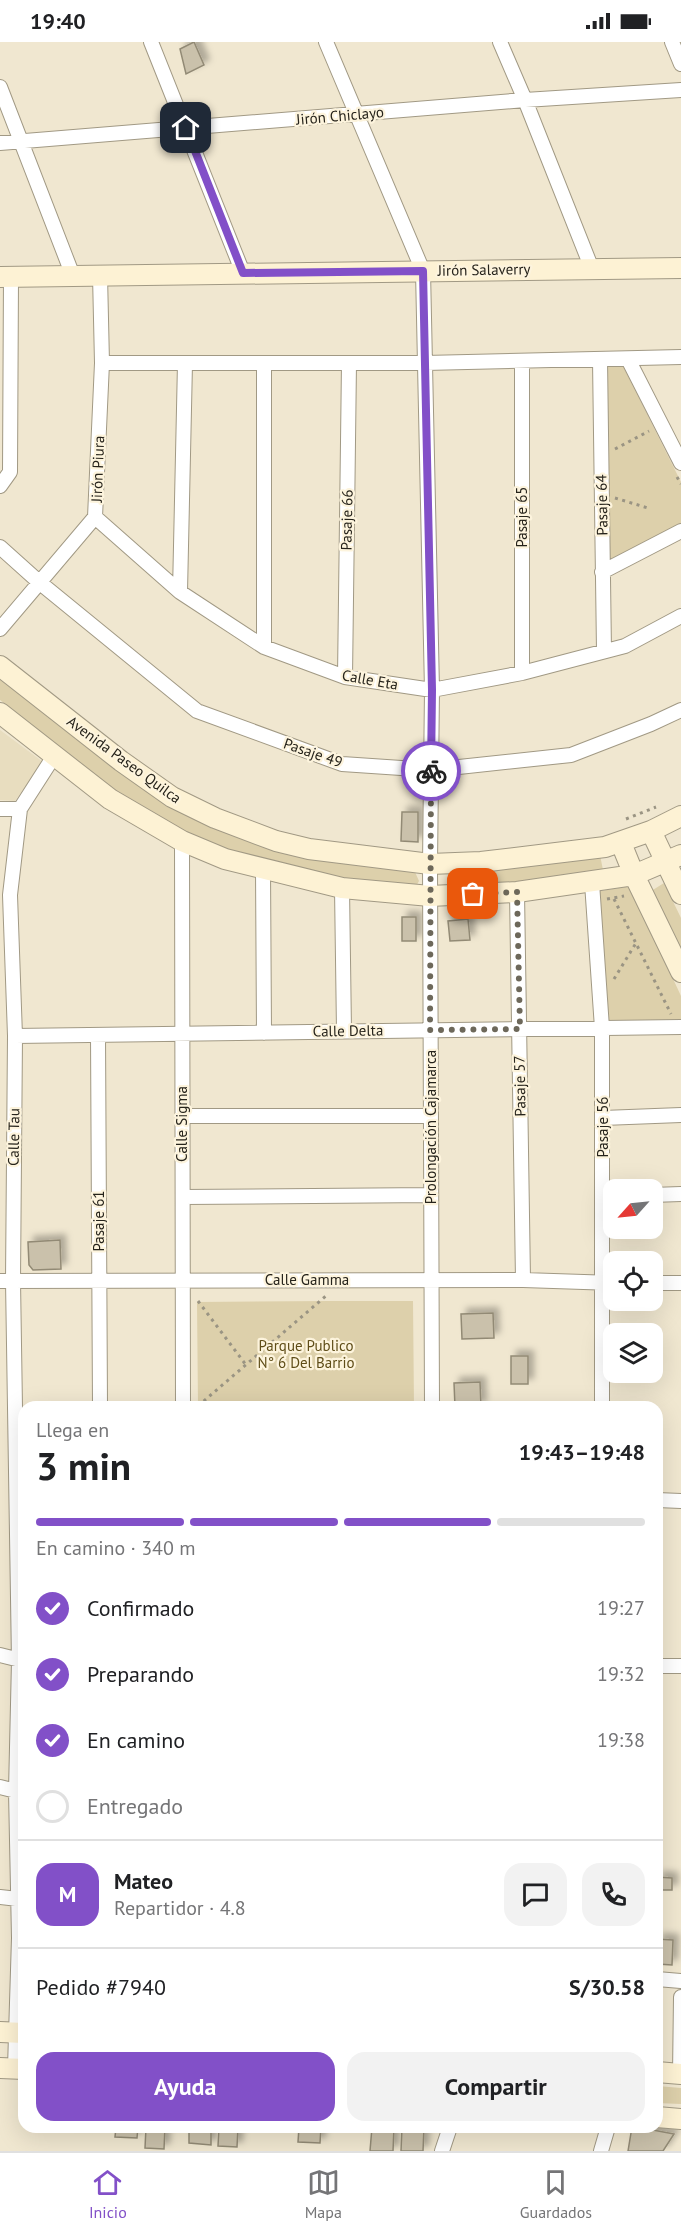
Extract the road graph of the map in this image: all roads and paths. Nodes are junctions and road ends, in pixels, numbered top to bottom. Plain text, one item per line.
1 (151, 42) edge
2 (326, 42) edge
3 (500, 42) edge
4 (672, 42) edge
5 (681, 64) edge
6 (0, 87) edge
7 (681, 90) edge
8 (525, 100) junction
9 (355, 115) junction
10 (186, 128) junction
11 (23, 142) junction
12 (0, 143) edge
13 (592, 269) junction
14 (680, 270) edge
15 (423, 271) junction
16 (243, 273) junction
17 (100, 275) junction
18 (73, 276) junction
19 (6, 277) edge
20 (681, 357) edge
21 (628, 359) junction
22 (600, 360) junction
23 (522, 361) junction
24 (102, 363) junction
25 (185, 363) junction
26 (264, 363) junction
27 (349, 363) junction
28 (425, 363) junction
29 (661, 424) junction
30 (601, 456) junction
31 (681, 463) edge
32 (0, 486) edge
33 (608, 496) dead end
34 (648, 508) dead end
35 (96, 517) junction
36 (681, 531) edge
37 (0, 547) edge
38 (602, 572) junction
39 (39, 582) junction
40 (180, 592) junction
41 (681, 616) edge
42 (0, 629) edge
43 (264, 647) junction
44 (604, 651) junction
45 (0, 666) edge
46 (522, 673) junction
47 (345, 677) junction
48 (432, 690) junction
49 (681, 710) edge
50 (0, 713) edge
51 (54, 756) junction
52 (431, 770) junction
53 (656, 807) dead end
54 (0, 809) edge
55 (21, 809) junction
56 (681, 816) edge
57 (617, 823) dead end
58 (651, 831) junction
59 (182, 841) junction
60 (621, 843) junction
61 (673, 859) edge
62 (430, 864) junction
63 (263, 870) junction
64 (634, 875) junction
65 (592, 883) junction
66 (342, 888) junction
67 (517, 892) junction
68 (681, 894) edge
69 (5, 895) edge
70 (430, 896) junction
71 (614, 898) dead end
72 (636, 942) junction
73 (681, 972) edge
74 (614, 980) dead end
75 (679, 1027) edge
76 (602, 1028) junction
77 (520, 1029) junction
78 (430, 1030) junction
79 (344, 1031) junction
80 (264, 1033) junction
81 (182, 1034) junction
82 (98, 1035) junction
83 (15, 1036) junction
84 (681, 1115) edge
85 (182, 1116) junction
86 (431, 1116) junction
87 (603, 1118) junction
88 (607, 1179) edge
89 (663, 1194) edge
90 (681, 1194) edge
91 (431, 1195) junction
92 (183, 1197) junction
93 (345, 1280) junction
94 (432, 1280) junction
95 (523, 1280) junction
96 (6, 1281) edge
97 (100, 1281) junction
98 (183, 1281) junction
99 (603, 1283) edge
100 (663, 1283) edge
101 (681, 1283) edge
102 (607, 1311) edge
103 (246, 1365) junction
104 (100, 1401) edge
105 (183, 1401) edge
106 (203, 1401) edge
107 (432, 1401) edge
108 (602, 1401) edge
109 (18, 1457) edge
110 (663, 1500) edge
111 (681, 1501) edge
112 (0, 1655) edge
113 (18, 1660) edge
114 (663, 1666) edge
115 (681, 1666) edge
116 (18, 1748) edge
117 (0, 1787) edge
118 (16, 1791) junction
119 (0, 1897) edge
120 (18, 1899) joint
121 (18, 1979) edge
122 (663, 1980) edge
123 (681, 1981) edge
124 (681, 1997) edge
125 (14, 2032) edge
126 (13, 2068) edge
127 (663, 2073) edge
128 (680, 2074) edge
129 (663, 2117) edge
130 (681, 2119) edge
131 (448, 2133) edge
132 (606, 2133) edge
133 (442, 2151) edge
134 (601, 2151) edge

1 - 10 street
2 - 9 street
3 - 8 street
4 - 5 street
6 - 11 street
7 - 8 street, Jirón Chiclayo
8 - 9 street, Jirón Chiclayo
8 - 13 street
9 - 10 street, Jirón Chiclayo
9 - 15 street
10 - 11 street, Jirón Chiclayo
10 - 16 street
11 - 12 street, Jirón Chiclayo
11 - 18 street
13 - 14 main road, Jirón Salaverry
13 - 15 main road, Jirón Salaverry
15 - 16 main road, Jirón Salaverry
15 - 28 street, Prolongación Cajamarca
16 - 17 main road, Jirón Salaverry
17 - 18 main road, Jirón Salaverry
17 - 24 street, Jirón Piura
18 - 19 main road, Jirón Salaverry
19 - 32 street
20 - 21 street
21 - 22 street
21 - 29 street
22 - 23 street
22 - 30 street, Pasaje 64
23 - 28 street
23 - 46 street, Pasaje 65
24 - 25 street
24 - 35 street, Jirón Piura
25 - 26 street
25 - 40 street
26 - 27 street
26 - 43 street
27 - 28 street
27 - 47 street, Pasaje 66
28 - 48 street, Prolongación Cajamarca
29 - 30 path
29 - 31 street
30 - 38 street, Pasaje 64
33 - 34 path
35 - 39 street, Jirón Piura
35 - 40 street, Calle Eta
36 - 38 street
37 - 39 street, Pasaje 49
38 - 44 street, Pasaje 64
39 - 42 street, Jirón Piura
39 - 52 street, Pasaje 49
40 - 43 street, Calle Eta
41 - 44 street, Calle Eta
43 - 47 street, Calle Eta
44 - 46 street, Calle Eta
45 - 62 main road, Avenida Paseo Quilca
46 - 48 street, Calle Eta
47 - 48 street, Calle Eta
48 - 52 street, Prolongación Cajamarca
49 - 52 street, Pasaje 49
50 - 51 main road
51 - 55 street, Calle Tau
51 - 59 main road
52 - 62 street, Prolongación Cajamarca
53 - 57 path
54 - 55 street
55 - 69 street, Calle Tau
56 - 58 main road, Avenida Paseo Quilca
58 - 60 main road, Avenida Paseo Quilca
58 - 61 main road
59 - 63 main road
59 - 81 street, Calle Sigma
60 - 62 main road, Avenida Paseo Quilca
60 - 64 main road
61 - 64 main road
61 - 68 main road
62 - 70 street, Prolongación Cajamarca
63 - 66 main road
63 - 80 street
64 - 65 main road
64 - 73 main road
65 - 67 main road
65 - 76 street, Pasaje 56
66 - 70 main road
66 - 79 street
67 - 70 main road
67 - 77 street, Pasaje 57
69 - 83 street, Calle Tau
70 - 78 street, Prolongación Cajamarca
71 - 72 path
72 - 74 path
72 - 75 path
75 - 76 street, Calle Delta
76 - 77 street, Calle Delta
76 - 87 street, Pasaje 56
77 - 78 street, Calle Delta
77 - 95 street, Pasaje 57
78 - 79 street, Calle Delta
78 - 86 street, Prolongación Cajamarca
79 - 80 street, Calle Delta
80 - 81 street, Calle Delta
81 - 82 street, Calle Delta
81 - 85 street, Calle Sigma
82 - 83 street, Calle Delta
82 - 97 street, Pasaje 61
83 - 96 street, Calle Tau
84 - 87 street
85 - 86 street
85 - 92 street, Calle Sigma
86 - 91 street, Prolongación Cajamarca
87 - 88 street, Pasaje 56
89 - 90 street
91 - 92 street
91 - 94 street, Prolongación Cajamarca
92 - 98 street, Calle Sigma
93 - 94 street, Calle Gamma
93 - 98 street, Calle Gamma
93 - 103 path
94 - 95 street, Calle Gamma
94 - 107 street, Prolongación Cajamarca
95 - 99 street, Calle Gamma
96 - 97 street, Calle Gamma
96 - 109 street, Calle Tau
97 - 98 street, Calle Gamma
97 - 104 street, Pasaje 61
98 - 103 path
98 - 105 street, Calle Sigma
100 - 101 street
102 - 108 street, Pasaje 56
103 - 106 path
110 - 111 street
112 - 113 street
114 - 115 street
116 - 118 street, Calle Tau
117 - 118 street
118 - 120 street, Calle Tau
119 - 120 street
121 - 125 street, Calle Tau
122 - 123 street
124 - 128 street
125 - 126 street, Calle Tau
127 - 128 main road
129 - 130 main road
131 - 133 street
132 - 134 street

